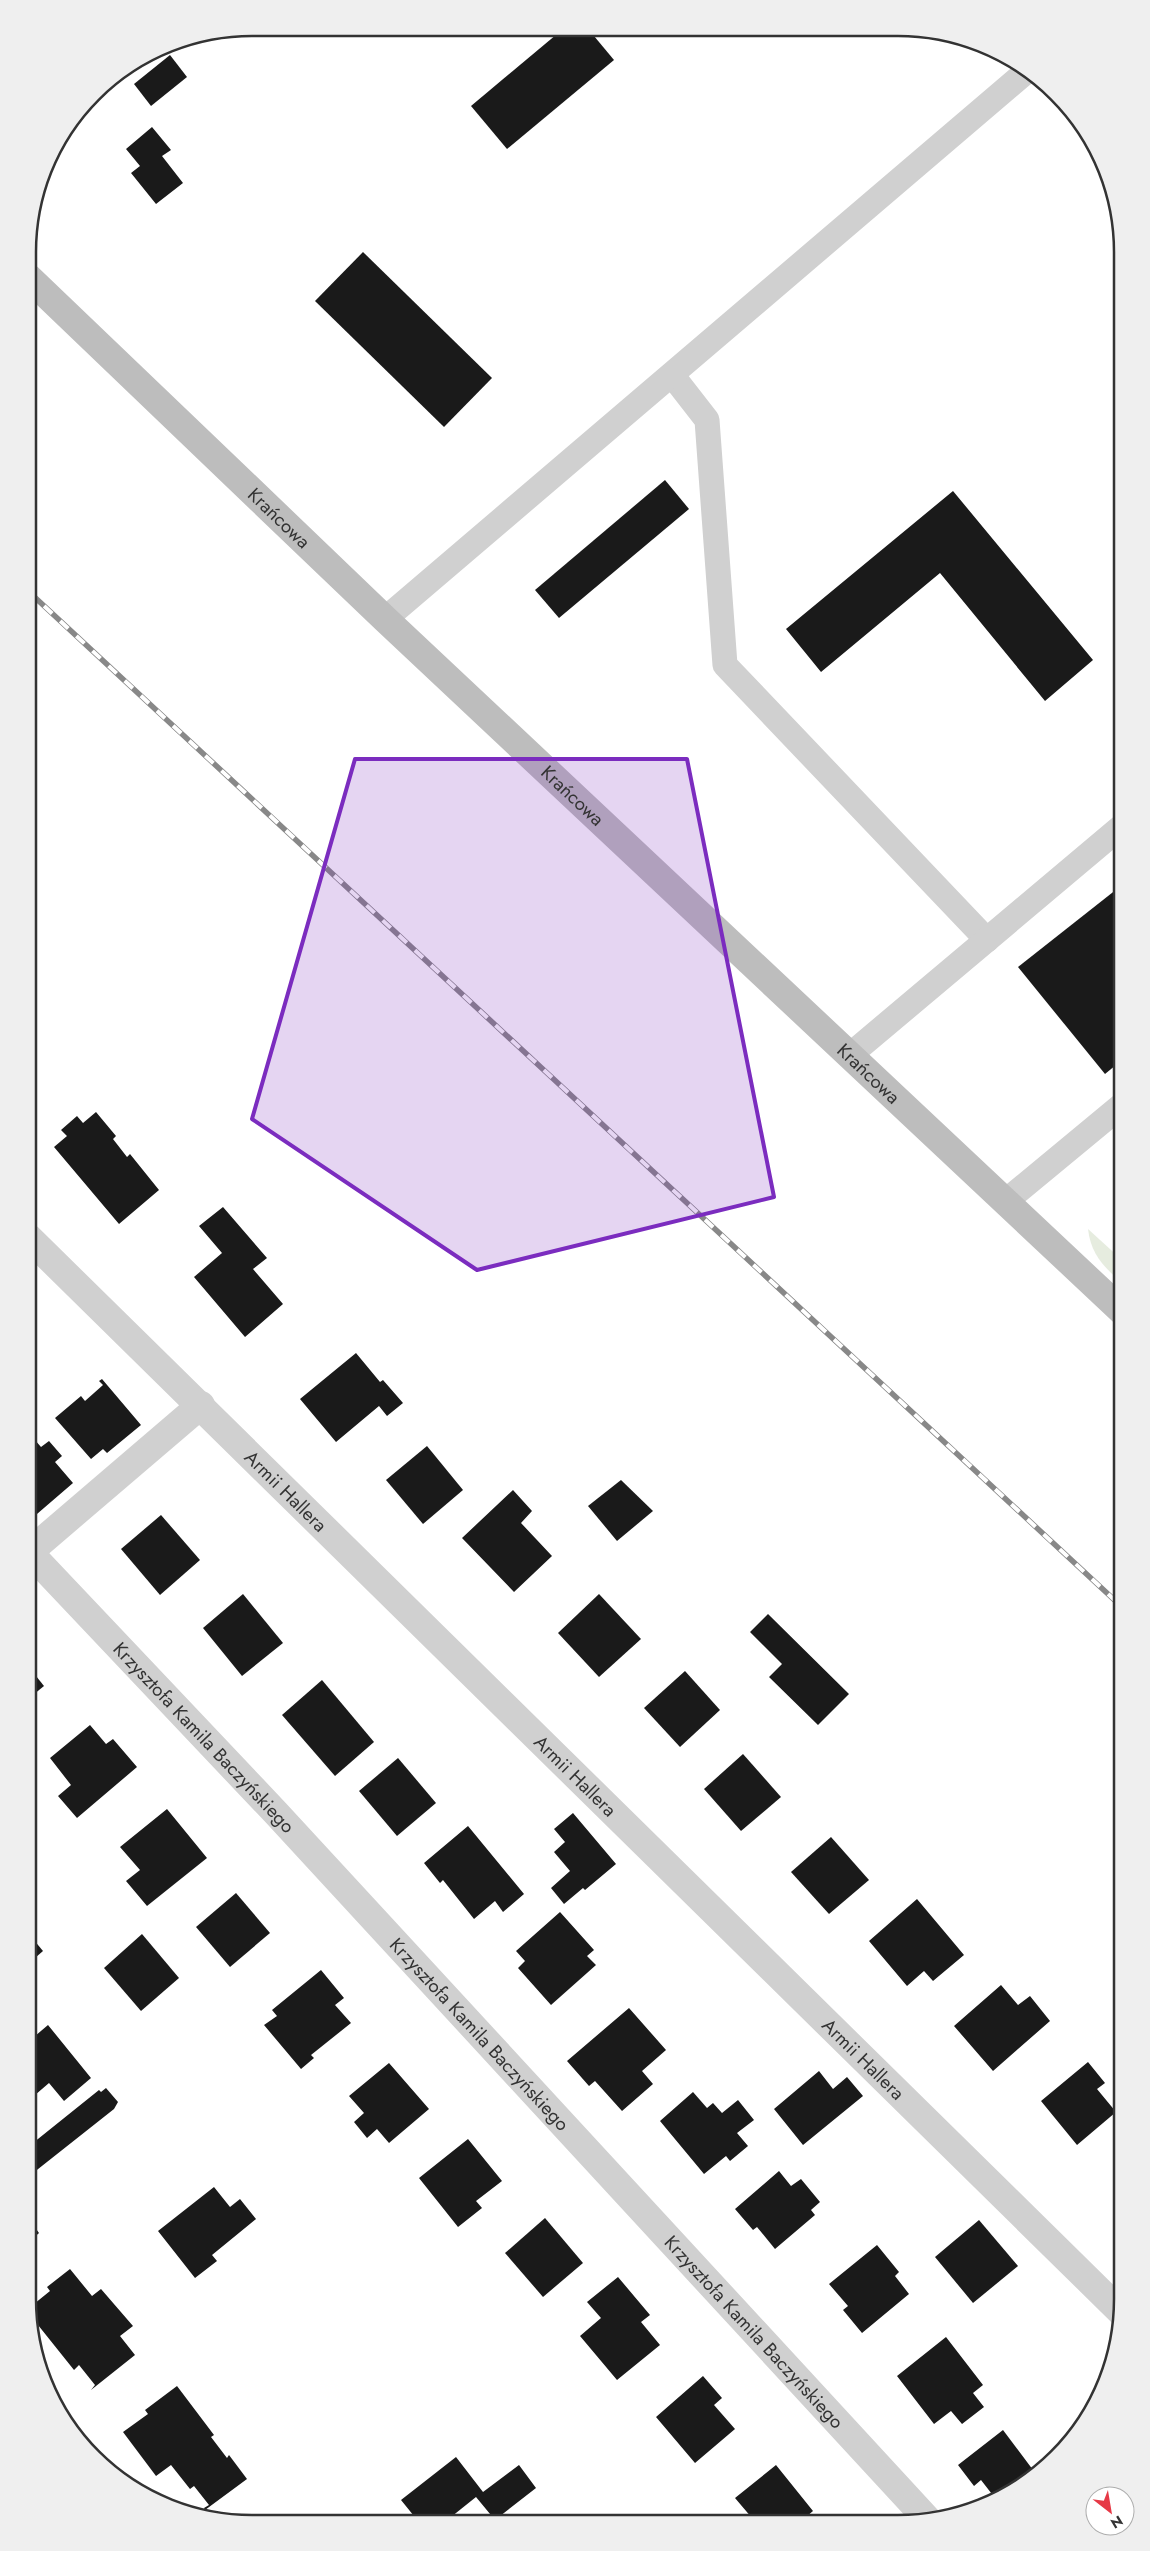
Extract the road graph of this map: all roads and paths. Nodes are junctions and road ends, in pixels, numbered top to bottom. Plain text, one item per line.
1 (1022, 76) edge
2 (36, 285) edge
3 (672, 375) junction
4 (385, 619) junction
5 (1114, 833) edge
6 (987, 940) junction
7 (850, 1055) junction
8 (1114, 1113) edge
9 (1006, 1201) junction
10 (36, 1245) edge
11 (1114, 1303) edge
12 (201, 1404) junction
13 (36, 1546) edge
14 (36, 1561) edge
15 (1114, 2305) edge
16 (922, 2513) edge

1 - 3 lane
2 - 4 street, Krańcowa
3 - 4 lane
3 - 6 lane
4 - 7 street, Krańcowa
5 - 6 lane
6 - 7 lane
7 - 9 street, Krańcowa
8 - 9 lane
9 - 11 street, Krańcowa
10 - 12 street, Armii Hallera
12 - 13 street
12 - 15 street, Armii Hallera
14 - 16 street, Krzysztofa Kamila Baczyńskiego

